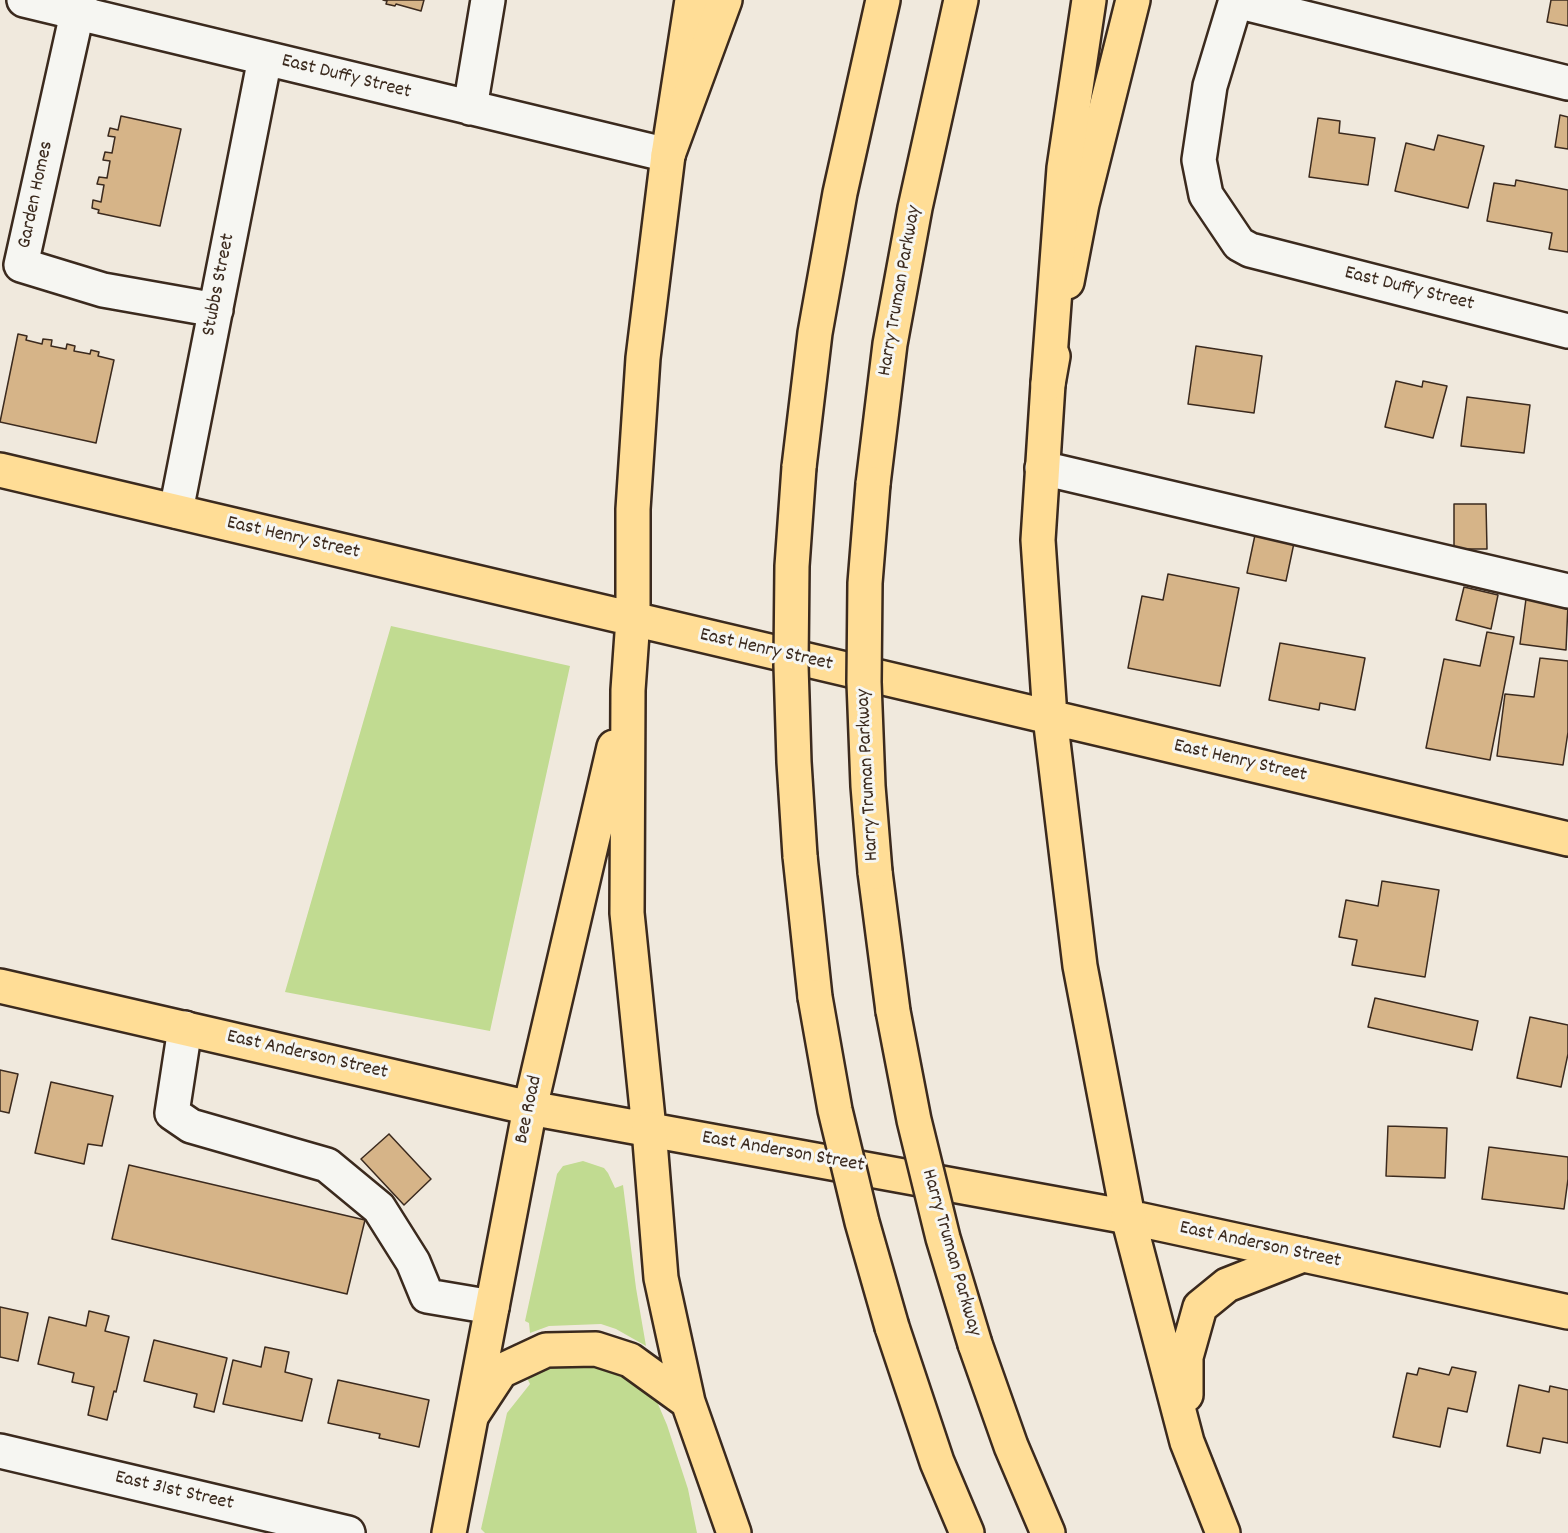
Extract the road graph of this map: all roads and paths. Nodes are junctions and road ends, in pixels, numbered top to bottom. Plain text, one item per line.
1 (24, 0) edge
2 (488, 0) edge
3 (692, 0) edge
4 (725, 0) edge
5 (883, 0) edge
6 (961, 0) edge
7 (1089, 0) edge
8 (1133, 0) edge
9 (1236, 0) edge
10 (79, 6) edge
11 (265, 58) junction
12 (1568, 83) edge
13 (470, 108) junction
14 (668, 155) junction
15 (216, 310) junction
16 (1568, 331) edge
17 (1048, 384) junction
18 (1042, 468) junction
19 (0, 470) edge
20 (176, 511) junction
21 (1568, 591) edge
22 (633, 619) junction
23 (628, 690) junction
24 (1050, 717) junction
25 (1568, 839) edge
26 (0, 986) edge
27 (184, 1028) junction
28 (530, 1108) junction
29 (649, 1129) junction
30 (1128, 1217) junction
31 (1303, 1255) junction
32 (492, 1308) junction
33 (1568, 1312) edge
34 (688, 1402) junction
35 (472, 1415) junction
36 (1187, 1442) junction
37 (0, 1451) edge
38 (348, 1533) edge
39 (449, 1533) edge
40 (734, 1533) edge
41 (967, 1533) edge
42 (1048, 1533) edge
43 (1223, 1533) edge

1 - 10 street, East Duffy Street
2 - 13 street
3 - 14 main road
4 - 14 main road
5 - 41 main road, bridge
6 - 42 main road, Harry Truman Parkway, bridge
7 - 17 main road
8 - 17 main road
9 - 12 street
9 - 16 street, East Duffy Street
10 - 11 street, East Duffy Street
10 - 15 street, Garden Homes
11 - 13 street, East Duffy Street
11 - 15 street, Stubbs Street
13 - 14 street, East Duffy Street
14 - 22 main road
15 - 20 street, Stubbs Street
17 - 18 main road
18 - 21 street
18 - 24 main road
19 - 20 main road, East Henry Street
20 - 22 main road, East Henry Street
22 - 23 main road
22 - 24 main road, East Henry Street
23 - 28 main road, Bee Road
23 - 29 main road
24 - 25 main road, East Henry Street
24 - 30 main road
26 - 27 main road, East Anderson Street
27 - 28 main road, East Anderson Street
27 - 32 street
28 - 29 main road, East Anderson Street
28 - 32 main road, Bee Road
29 - 30 main road, East Anderson Street
29 - 34 main road
30 - 31 main road, East Anderson Street
30 - 36 main road
31 - 33 main road, East Anderson Street
31 - 36 main road
32 - 35 main road, Bee Road
34 - 35 main road
34 - 40 main road
35 - 39 main road, Bee Road
36 - 43 main road
37 - 38 street, East 31st Street

